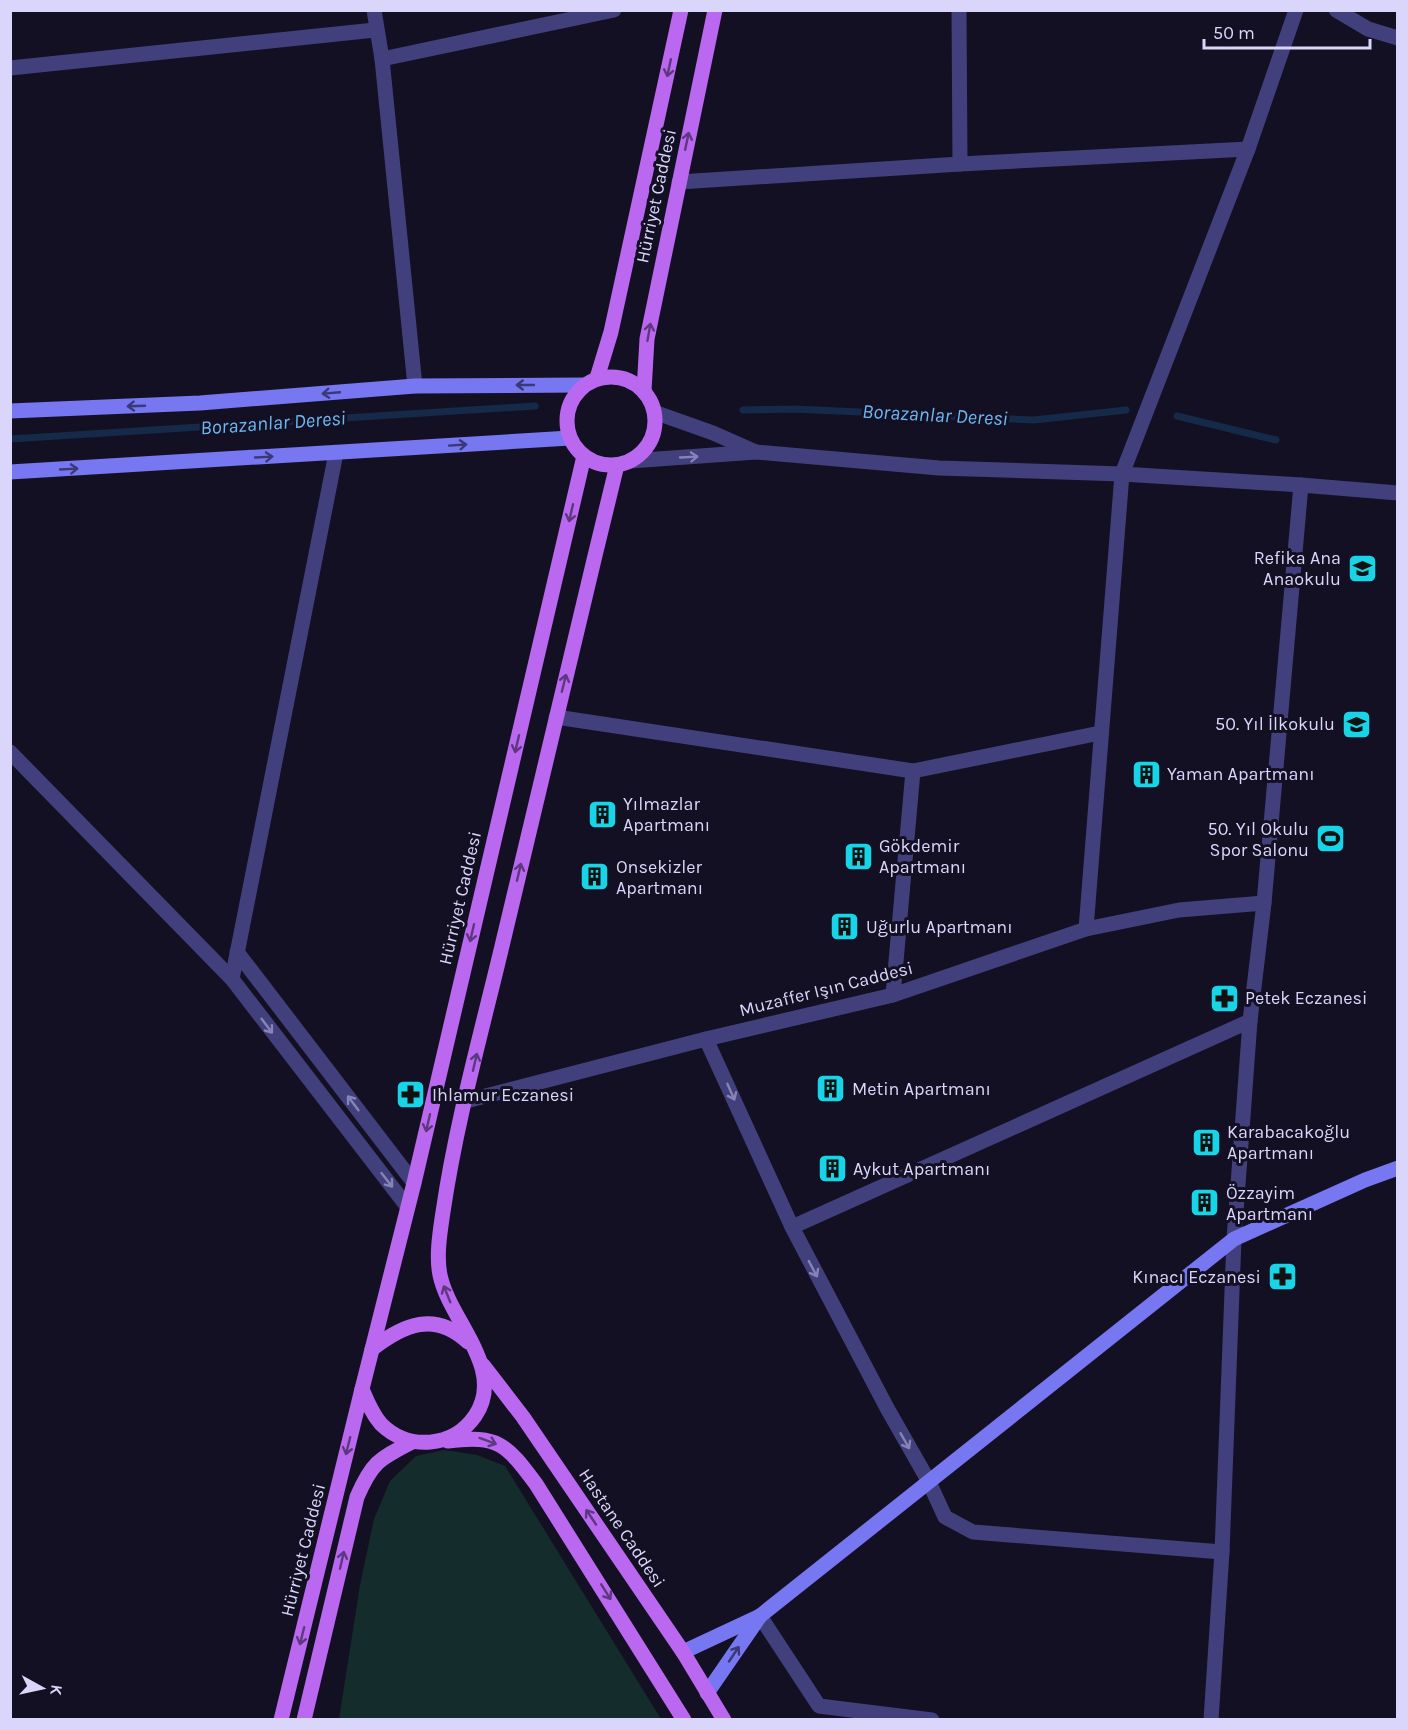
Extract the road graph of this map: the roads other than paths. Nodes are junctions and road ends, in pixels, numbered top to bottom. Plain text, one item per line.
1 (374, 10) edge
2 (614, 10) edge
3 (681, 10) edge
4 (715, 10) edge
5 (959, 10) edge
6 (1296, 10) edge
7 (1336, 10) edge
8 (375, 30) junction
9 (1398, 38) edge
10 (382, 59) junction
11 (10, 68) edge
12 (1248, 149) junction
13 (960, 164) junction
14 (679, 182) junction
15 (591, 382) junction
16 (416, 386) junction
17 (644, 391) junction
18 (10, 411) edge
19 (654, 412) junction
20 (570, 438) junction
21 (756, 452) junction
22 (336, 453) junction
23 (584, 456) junction
24 (623, 463) junction
25 (10, 472) edge
26 (1122, 474) junction
27 (1301, 485) junction
28 (1398, 493) edge
29 (556, 717) junction
30 (1101, 733) junction
31 (10, 752) edge
32 (913, 771) junction
33 (1264, 903) junction
34 (1086, 929) junction
35 (237, 951) junction
36 (232, 979) junction
37 (893, 995) junction
38 (1250, 1021) junction
39 (706, 1039) junction
40 (466, 1101) junction
41 (1398, 1168) edge
42 (414, 1183) junction
43 (406, 1205) junction
44 (792, 1227) junction
45 (1234, 1239) junction
46 (473, 1347) junction
47 (372, 1349) junction
48 (481, 1363) junction
49 (362, 1389) junction
50 (412, 1442) junction
51 (430, 1443) junction
52 (928, 1480) junction
53 (1222, 1552) junction
54 (760, 1616) junction
55 (683, 1653) junction
56 (707, 1693) junction
57 (819, 1706) junction
58 (281, 1719) edge
59 (304, 1719) edge
60 (684, 1719) edge
61 (724, 1719) edge
62 (827, 1719) edge
63 (932, 1719) edge
64 (1211, 1719) edge

1 - 8 street
2 - 10 street
3 -> 15 main road, Hürriyet Caddesi
14 -> 4 main road, Hürriyet Caddesi
5 - 13 street
6 - 12 street
7 - 9 street
8 - 10 street
8 - 11 street
10 - 16 street
12 - 13 street
12 - 26 street
13 - 14 street
17 -> 14 main road, Hürriyet Caddesi
15 -> 16 main road
15 - 17 main road
15 - 20 main road
16 -> 18 main road
17 - 19 main road
19 - 21 street
19 - 24 main road
22 -> 20 main road
20 - 23 main road
24 -> 21 street
21 - 26 street
25 -> 22 main road
22 - 35 street
23 - 24 main road
23 -> 42 main road, Hürriyet Caddesi
29 -> 24 main road
26 - 27 street
26 - 30 street
27 - 28 street
27 - 33 street
29 - 32 street
40 -> 29 main road
30 - 32 street
30 - 34 street
31 - 36 street
32 - 37 street
33 - 34 street, Muzaffer Işın Caddesi
33 - 38 street
34 - 37 street, Muzaffer Işın Caddesi
35 - 36 street
42 -> 35 street
36 -> 43 street
37 - 39 street, Muzaffer Işın Caddesi
38 - 44 street
38 - 45 street
39 - 40 street, Muzaffer Işın Caddesi
39 -> 44 street
46 -> 40 main road
41 - 45 main road
42 - 43 main road, Hürriyet Caddesi
43 - 47 main road, Hürriyet Caddesi
44 -> 52 street
45 - 52 main road
45 - 53 street
46 - 47 main road
46 - 48 main road
47 - 49 main road, Hürriyet Caddesi
48 - 51 main road
55 -> 48 main road, Hastane Caddesi
49 - 50 main road
49 -> 58 main road, Hürriyet Caddesi
50 - 51 main road
59 -> 50 main road
51 -> 60 main road
52 - 53 street
52 - 54 main road
53 - 64 street
54 - 55 main road
56 -> 54 main road
54 - 57 street
55 - 56 main road, Hastane Caddesi
56 - 61 main road, Hastane Caddesi
57 - 62 street
57 - 63 street

